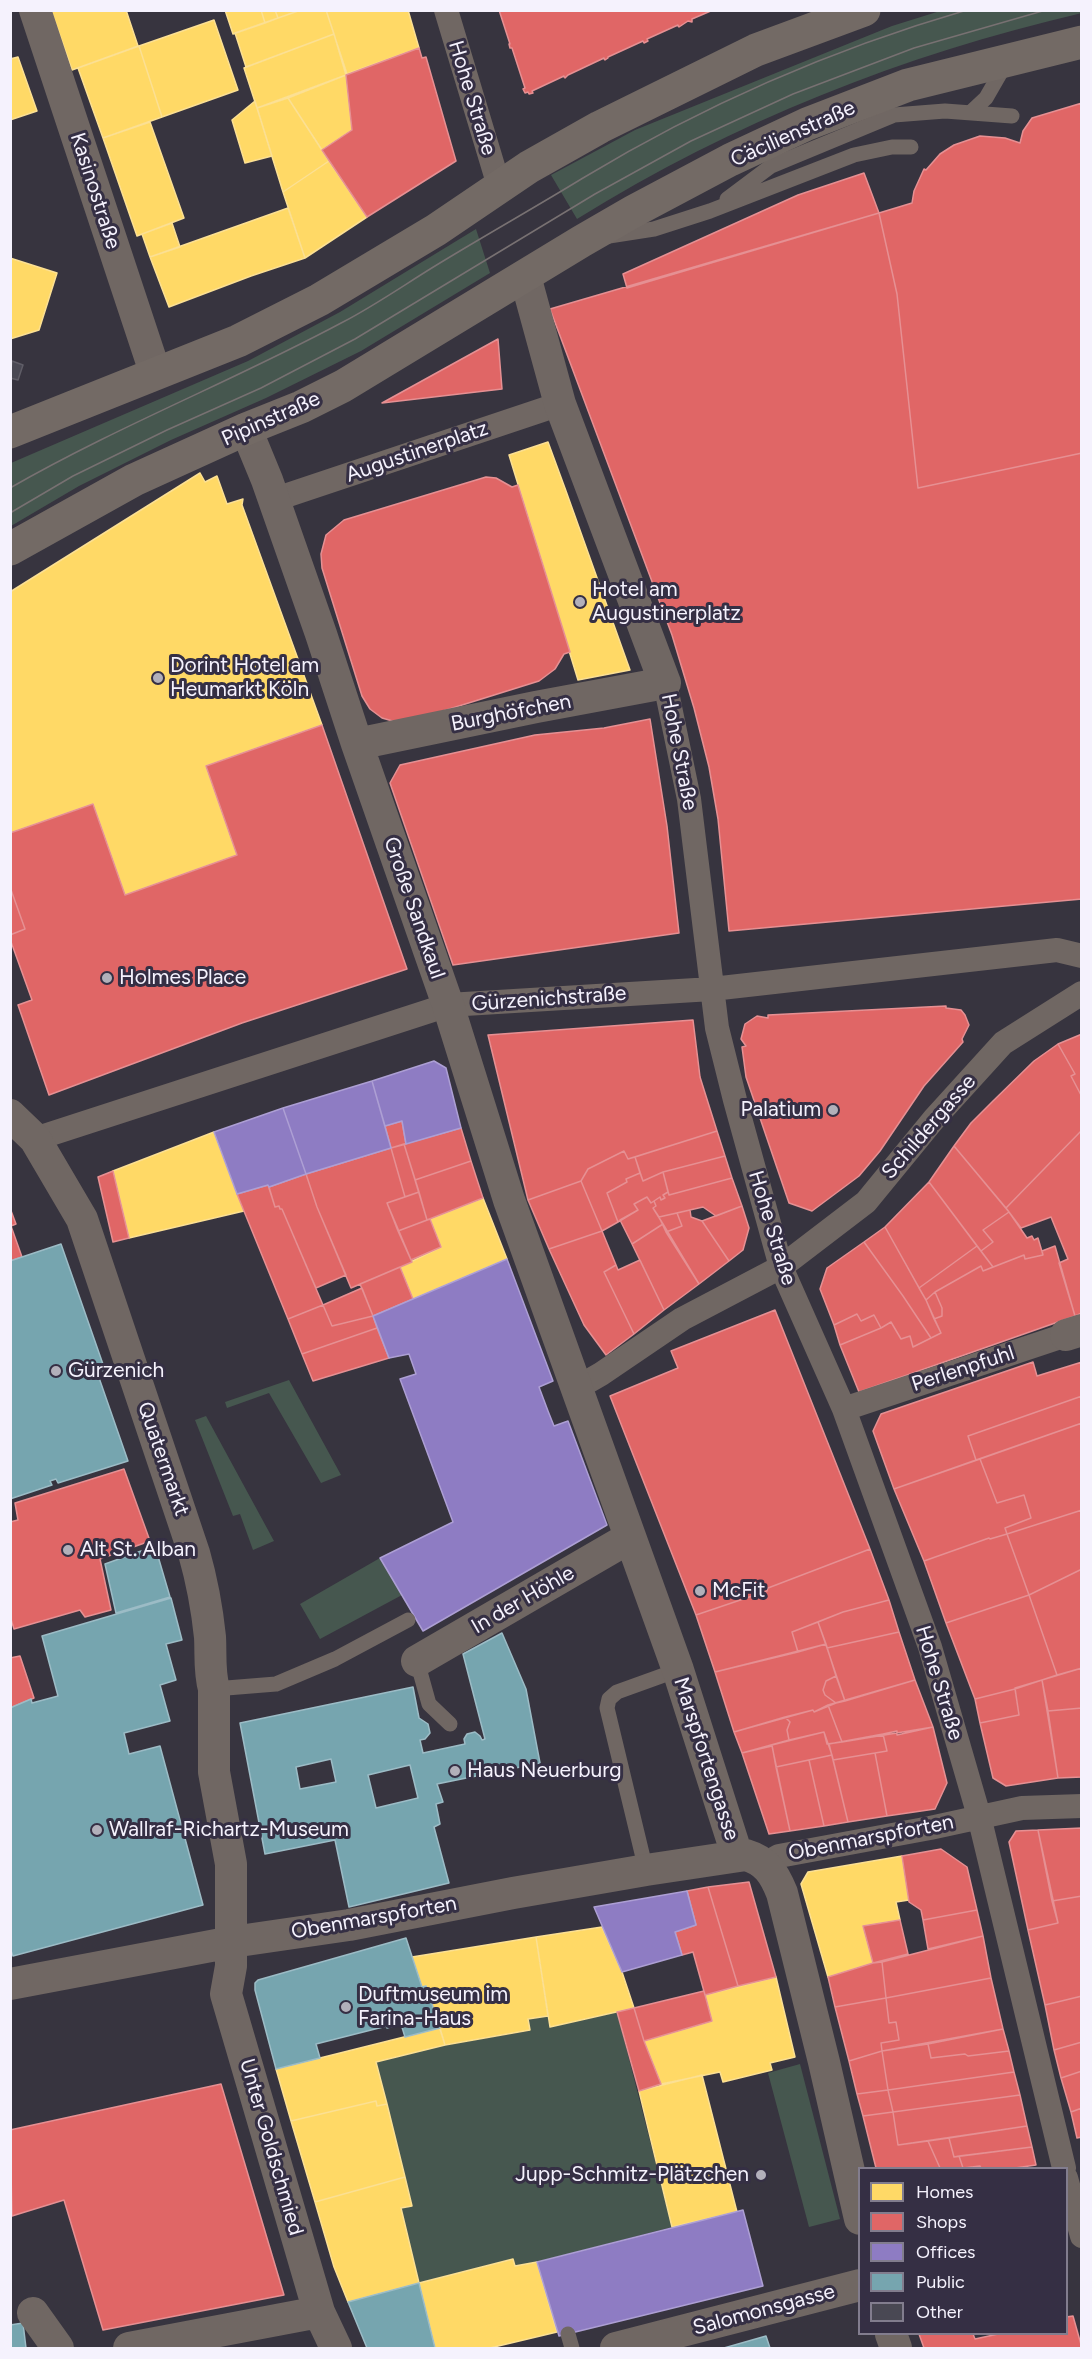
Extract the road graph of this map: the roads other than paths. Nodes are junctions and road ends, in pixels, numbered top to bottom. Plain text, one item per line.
1 (34, 10) edge
2 (446, 10) edge
3 (864, 10) edge
4 (1082, 42) edge
5 (1009, 59) junction
6 (970, 113) junction
7 (1012, 116) dead end
8 (911, 147) dead end
9 (499, 186) junction
10 (710, 211) junction
11 (582, 241) junction
12 (525, 276) junction
13 (155, 372) junction
14 (560, 404) junction
15 (246, 429) junction
16 (10, 432) edge
17 (274, 485) junction
18 (10, 549) edge
19 (665, 683) junction
20 (357, 744) junction
21 (1082, 956) edge
22 (712, 989) junction
23 (1082, 993) edge
24 (448, 1005) junction
25 (10, 1115) edge
26 (35, 1139) junction
27 (781, 1266) junction
28 (1074, 1332) edge
29 (575, 1389) junction
30 (844, 1409) junction
31 (629, 1538) junction
32 (408, 1620) dead end
33 (417, 1661) joint
34 (678, 1670) junction
35 (214, 1689) junction
36 (450, 1724) dead end
37 (1082, 1806) edge
38 (979, 1816) junction
39 (751, 1860) junction
40 (646, 1869) junction
41 (232, 1942) junction
42 (10, 1984) edge
43 (1064, 2167) edge
44 (1068, 2188) edge
45 (858, 2210) edge
46 (1075, 2225) edge
47 (858, 2286) edge
48 (320, 2312) junction
49 (33, 2313) dead end
50 (58, 2349) edge
51 (129, 2349) edge
52 (336, 2349) edge
53 (616, 2349) edge

1 - 13 street, Kasinostraße
2 - 9 street, Hohe Straße
3 - 9 main road
4 - 5 main road, Cäcilienstraße
5 - 6 lane
5 - 11 main road, Cäcilienstraße
6 - 7 lane
6 - 10 lane
8 - 10 lane
9 - 13 main road
10 - 11 lane
11 - 12 main road, Cäcilienstraße
12 - 14 street, Hohe Straße
12 - 15 main road, Pipinstraße
13 - 16 main road
14 - 17 street, Augustinerplatz
14 - 19 street, Hohe Straße
15 - 17 street, Große Sandkaul
15 - 18 main road, Pipinstraße
17 - 20 street, Große Sandkaul
19 - 20 street, Burghöfchen
19 - 22 street, Hohe Straße
20 - 24 street, Große Sandkaul
21 - 22 street, Gürzenichstraße
22 - 24 street, Gürzenichstraße
22 - 27 street, Hohe Straße
23 - 27 street, Schildergasse
24 - 26 street, Gürzenichstraße
24 - 29 street, Große Sandkaul
25 - 26 street, Quatermarkt
26 - 35 street, Quatermarkt
27 - 29 street
27 - 30 street, Hohe Straße
28 - 30 street, Perlenpfuhl
29 - 31 street, Marspfortengasse
30 - 38 street, Hohe Straße
31 - 33 street, In der Höhle
31 - 34 street, Marspfortengasse
32 - 35 lane
33 - 36 lane
34 - 39 street, Marspfortengasse
34 - 40 lane
35 - 41 street, Quatermarkt
37 - 38 street, Obenmarspforten
38 - 39 street, Obenmarspforten
38 - 43 street, Hohe Straße
39 - 40 street, Obenmarspforten
39 - 45 street, Marspfortengasse
40 - 41 street, Obenmarspforten
41 - 42 street, Obenmarspforten
41 - 48 street, Unter Goldschmied
44 - 46 street
47 - 53 street, Salomonsgasse
48 - 51 street
48 - 52 street, Unter Goldschmied
49 - 50 street

